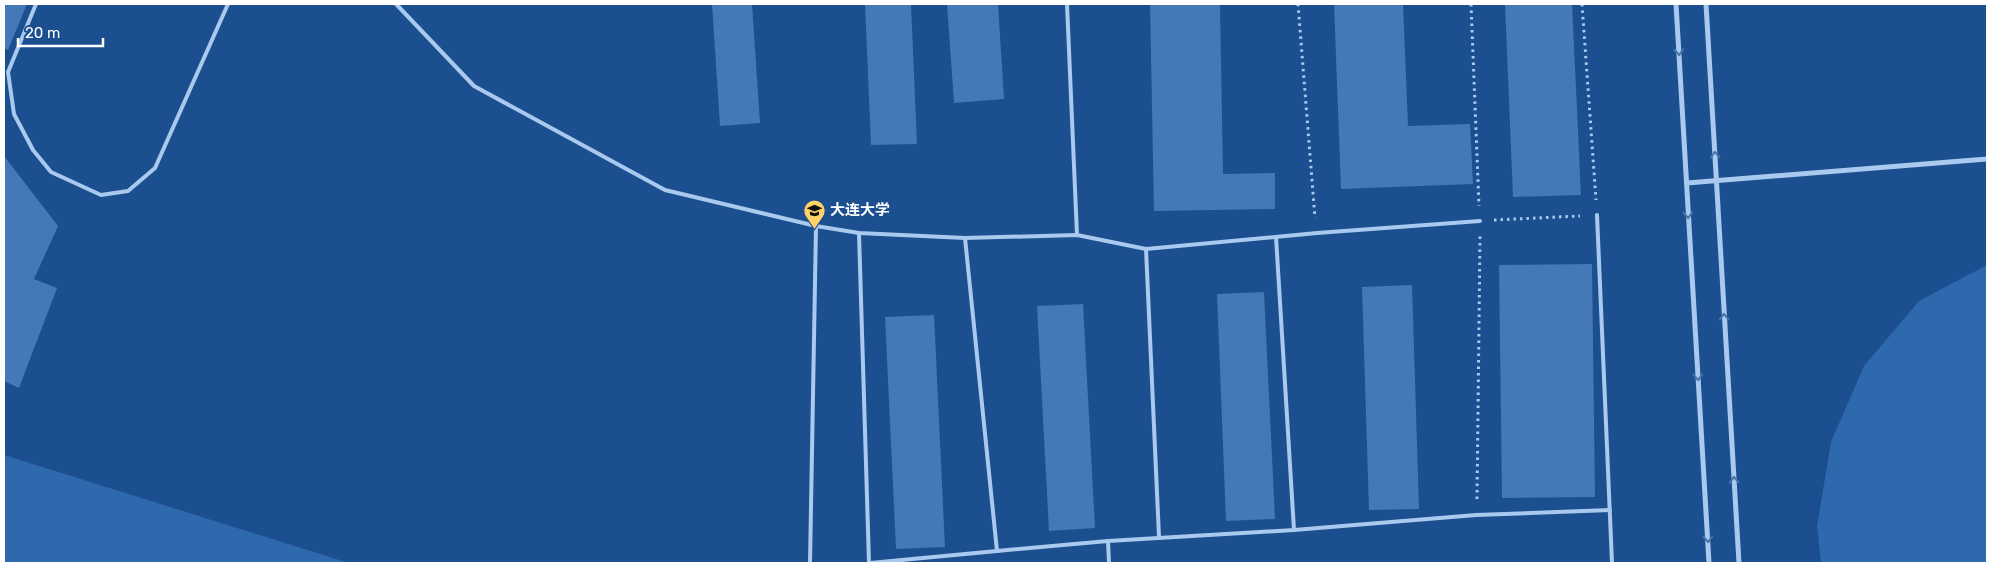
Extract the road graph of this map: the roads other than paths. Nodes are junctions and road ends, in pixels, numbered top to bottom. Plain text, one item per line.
1 (36, 4) edge
2 (228, 4) edge
3 (396, 4) edge
4 (1067, 4) edge
5 (1676, 4) edge
6 (1706, 4) edge
7 (1987, 159) edge
8 (1716, 180) junction
9 (1687, 183) junction
10 (1597, 215) road end
11 (1480, 221) road end
12 (816, 226) junction
13 (859, 233) junction
14 (1077, 236) junction
15 (1276, 237) junction
16 (965, 238) junction
17 (1146, 249) junction
18 (1610, 510) junction
19 (1294, 530) junction
20 (1159, 537) junction
21 (1108, 540) junction
22 (997, 551) junction
23 (810, 563) edge
24 (870, 563) edge
25 (1109, 563) edge
26 (1612, 563) edge
27 (1709, 563) edge
28 (1739, 563) edge

1 - 2 lane
3 - 12 lane
4 - 14 lane
5 -> 9 street
8 -> 6 street
7 - 8 street
8 - 9 street
28 -> 8 street
9 -> 27 street
10 - 18 lane
11 - 15 lane
12 - 13 lane
12 - 23 lane
13 - 16 lane
13 - 24 lane
14 - 16 lane
14 - 17 lane
15 - 17 lane
15 - 19 lane
16 - 22 lane
17 - 20 lane
18 - 19 lane
18 - 26 lane
19 - 20 lane
20 - 21 lane
21 - 22 lane
21 - 25 lane
22 - 24 lane

